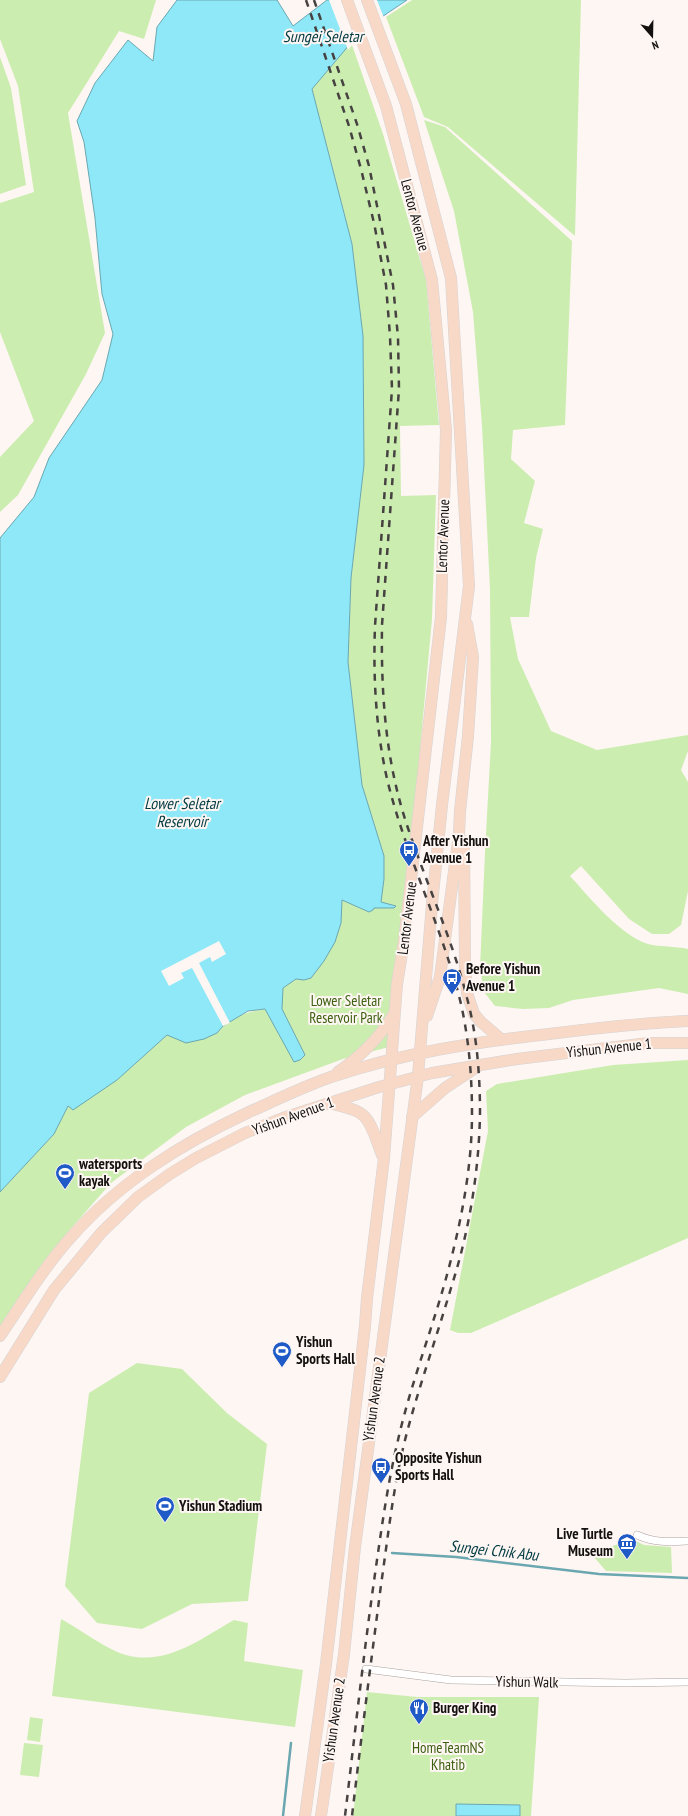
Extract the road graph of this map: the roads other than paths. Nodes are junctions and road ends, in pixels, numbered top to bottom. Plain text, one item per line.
1 (347, 0) edge
2 (368, 0) edge
3 (465, 611) junction
4 (463, 784) junction
5 (395, 1012) junction
6 (688, 1021) edge
7 (422, 1030) junction
8 (501, 1039) junction
9 (688, 1043) edge
10 (420, 1053) junction
11 (391, 1060) junction
12 (480, 1065) junction
13 (418, 1076) junction
14 (331, 1077) junction
15 (391, 1084) junction
16 (329, 1103) junction
17 (412, 1117) junction
18 (208, 1131) junction
19 (228, 1142) junction
20 (384, 1158) junction
21 (0, 1336) edge
22 (0, 1376) edge
23 (637, 1536) dead end
24 (688, 1541) edge
25 (366, 1669) dead end
26 (688, 1682) edge
27 (305, 1816) edge
28 (321, 1816) edge

1 - 5 main road, Lentor Avenue
2 - 3 main road, Lentor Avenue
3 - 4 main road
3 - 7 main road, Lentor Avenue
4 - 7 main road
4 - 8 main road
5 - 11 main road, Lentor Avenue
5 - 14 main road
6 - 8 main road, Yishun Avenue 1
7 - 10 main road, Lentor Avenue
8 - 10 main road, Yishun Avenue 1
9 - 12 main road, Yishun Avenue 1
10 - 11 main road, Yishun Avenue 1
10 - 13 main road, Yishun Avenue 2
11 - 14 main road, Yishun Avenue 1
11 - 15 main road, Lentor Avenue
12 - 13 main road, Yishun Avenue 1
12 - 17 main road
13 - 15 main road, Yishun Avenue 1
13 - 17 main road, Yishun Avenue 2
14 - 18 main road, Yishun Avenue 1
15 - 16 main road, Yishun Avenue 1
15 - 20 main road, Yishun Avenue 2
16 - 19 main road, Yishun Avenue 1
16 - 20 main road
17 - 28 main road, Yishun Avenue 2
18 - 19 main road
18 - 21 main road, Yishun Avenue 1
19 - 22 main road, Yishun Avenue 1
20 - 27 main road, Yishun Avenue 2
23 - 24 street
25 - 26 street, Yishun Walk

